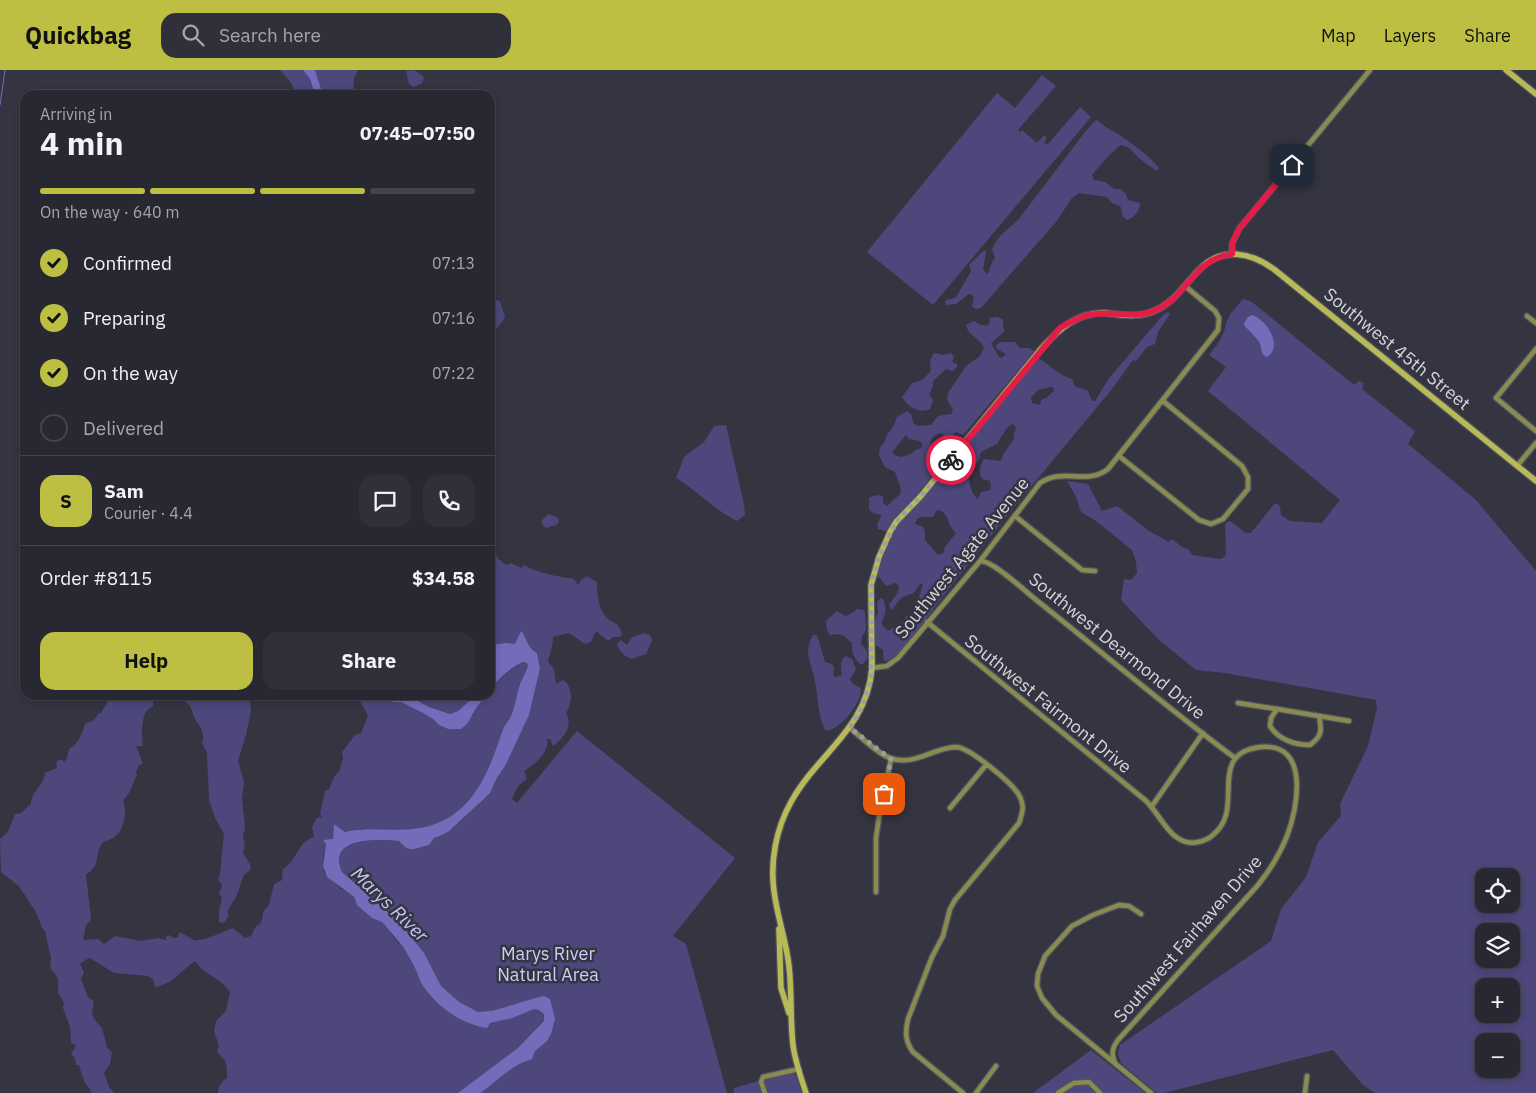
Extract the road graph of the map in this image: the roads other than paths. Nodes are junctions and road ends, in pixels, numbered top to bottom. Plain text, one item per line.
1 (1370, 70) edge
2 (1506, 70) edge
3 (1536, 94) edge
4 (1232, 254) junction
5 (1185, 286) junction
6 (1528, 316) dead end
7 (1536, 323) edge
8 (1536, 349) edge
9 (1163, 401) junction
10 (1536, 431) edge
11 (1536, 443) edge
12 (1119, 456) junction
13 (1518, 466) junction
14 (1536, 481) edge
15 (1015, 516) junction
16 (980, 562) junction
17 (1095, 571) dead end
18 (927, 622) junction
19 (872, 668) junction
20 (1238, 703) dead end
21 (1277, 709) junction
22 (1319, 716) junction
23 (1348, 721) dead end
24 (850, 728) junction
25 (1202, 733) junction
26 (1286, 739) junction
27 (1281, 750) junction
28 (1235, 758) junction
29 (891, 759) junction
30 (986, 765) junction
31 (1152, 806) junction
32 (950, 808) dead end
33 (876, 892) dead end
34 (1141, 914) dead end
35 (779, 917) junction
36 (790, 1015) junction
37 (1115, 1064) junction
38 (996, 1066) dead end
39 (799, 1069) junction
40 (1307, 1076) dead end
41 (765, 1093) edge
42 (806, 1093) edge
43 (963, 1093) edge
44 (976, 1093) edge
45 (1058, 1093) edge
46 (1100, 1093) edge
47 (1151, 1093) edge
48 (1304, 1093) edge

1 - 4 street
2 - 3 street
4 - 5 street
4 - 13 street, Southwest 45th Street
5 - 9 street, Southwest Agate Avenue
5 - 19 street
6 - 7 street
8 - 10 street
9 - 12 street, Southwest Agate Avenue
9 - 12 street
11 - 13 street
12 - 15 street, Southwest Agate Avenue
13 - 14 street, Southwest 45th Street
15 - 16 street, Southwest Agate Avenue
15 - 17 street
16 - 18 street, Southwest Agate Avenue
16 - 25 street, Southwest Dearmond Drive
18 - 19 street, Southwest Agate Avenue
18 - 31 street, Southwest Fairmont Drive
19 - 24 street
20 - 21 street
21 - 22 street
21 - 26 street
22 - 23 street
22 - 26 street
24 - 29 street
24 - 35 street
25 - 28 street, Southwest Dearmond Drive
25 - 31 street
26 - 27 street
27 - 28 street
27 - 37 street, Southwest Fairhaven Drive
28 - 31 street
29 - 30 street
29 - 33 street
30 - 32 street
30 - 43 street
34 - 37 street
35 - 36 street
35 - 36 street
36 - 39 street
37 - 47 street
38 - 44 street
39 - 41 street
39 - 42 street
40 - 48 street
45 - 46 street

